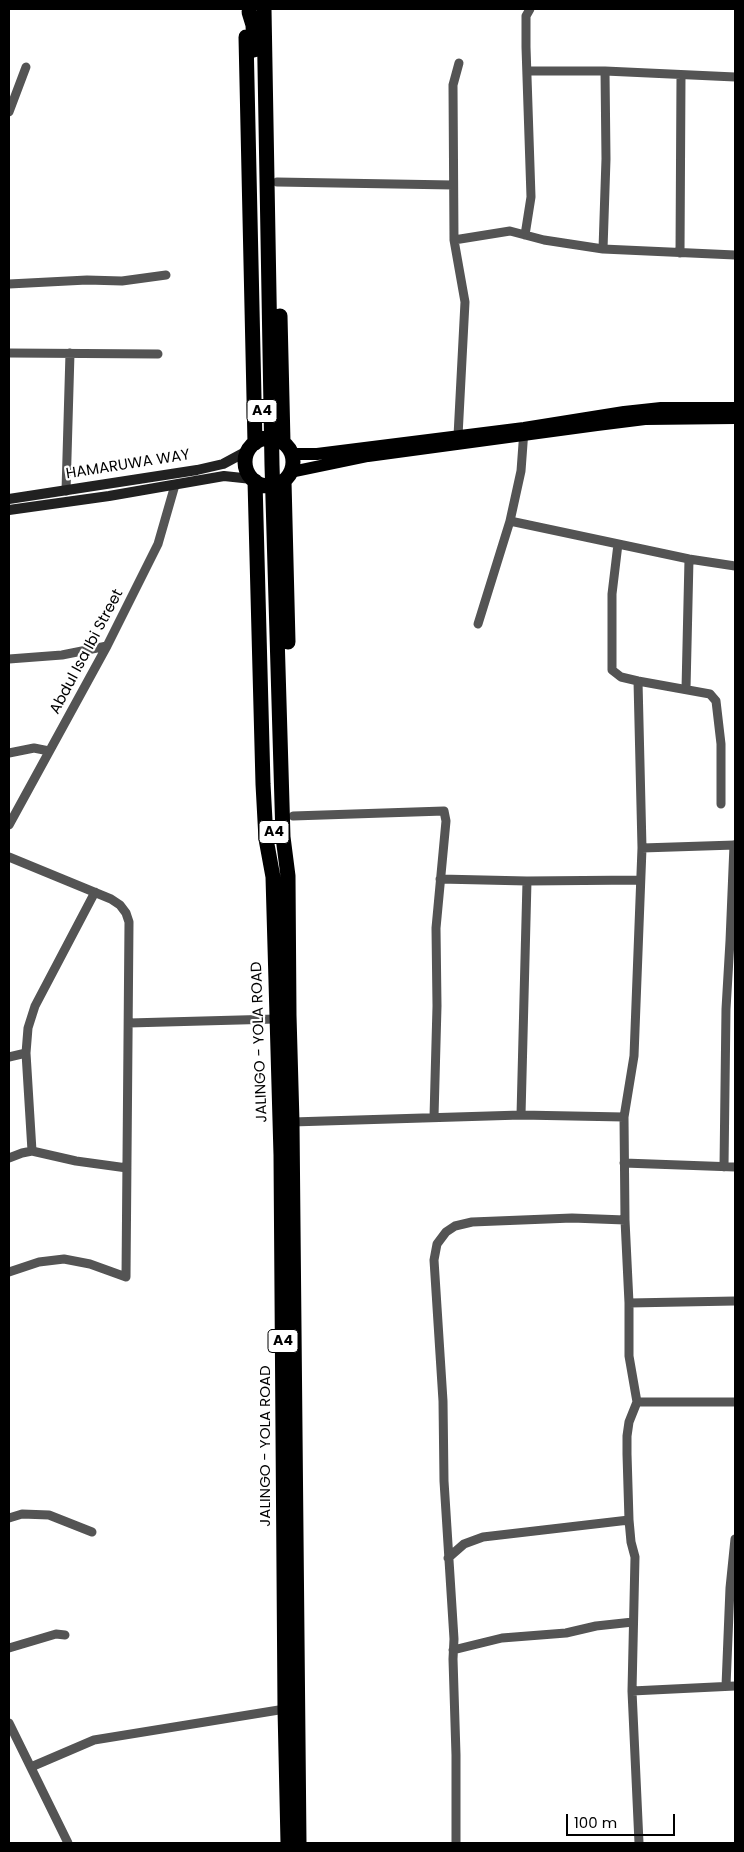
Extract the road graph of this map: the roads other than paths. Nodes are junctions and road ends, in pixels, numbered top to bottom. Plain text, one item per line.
1 (530, 9) edge
2 (256, 10) edge
3 (459, 63) dead end
4 (26, 67) dead end
5 (528, 71) junction
6 (605, 71) junction
7 (681, 76) junction
8 (735, 77) edge
9 (9, 112) edge
10 (277, 182) junction
11 (453, 185) junction
12 (525, 235) junction
13 (454, 240) junction
14 (604, 248) junction
15 (680, 253) junction
16 (735, 255) edge
17 (166, 275) dead end
18 (9, 284) edge
19 (9, 353) edge
20 (70, 353) junction
21 (158, 354) dead end
22 (735, 408) edge
23 (735, 418) edge
24 (524, 432) junction
25 (458, 436) junction
26 (252, 446) junction
27 (287, 448) junction
28 (288, 477) junction
29 (254, 480) junction
30 (175, 485) junction
31 (66, 491) junction
32 (9, 499) edge
33 (9, 510) edge
34 (510, 521) junction
35 (618, 544) junction
36 (689, 559) junction
37 (735, 566) edge
38 (478, 624) dead end
39 (107, 646) junction
40 (9, 659) edge
41 (638, 681) junction
42 (686, 689) junction
43 (49, 751) junction
44 (9, 752) edge
45 (721, 804) dead end
46 (292, 816) junction
47 (9, 825) edge
48 (734, 845) edge
49 (642, 848) junction
50 (9, 857) edge
51 (280, 876) junction
52 (440, 879) junction
53 (640, 880) junction
54 (527, 881) junction
55 (95, 892) junction
56 (276, 1019) junction
57 (129, 1022) junction
58 (26, 1053) junction
59 (9, 1057) edge
60 (522, 1115) junction
61 (434, 1117) junction
62 (624, 1117) junction
63 (292, 1122) junction
64 (32, 1151) junction
65 (9, 1158) edge
66 (624, 1163) junction
67 (724, 1167) junction
68 (127, 1168) junction
69 (735, 1168) edge
70 (625, 1220) junction
71 (9, 1272) edge
72 (735, 1301) edge
73 (629, 1302) junction
74 (637, 1402) junction
75 (735, 1402) edge
76 (9, 1518) edge
77 (629, 1520) junction
78 (92, 1532) dead end
79 (735, 1539) edge
80 (448, 1558) junction
81 (633, 1622) junction
82 (65, 1635) dead end
83 (9, 1648) edge
84 (453, 1650) junction
85 (731, 1686) edge
86 (632, 1692) junction
87 (285, 1709) junction
88 (9, 1723) edge
89 (31, 1767) junction
90 (68, 1843) edge
91 (288, 1843) edge
92 (299, 1843) edge
93 (456, 1843) edge
94 (640, 1843) edge

1 - 5 street
2 - 10 highway, A4
2 - 26 highway, A4
2 - 51 highway, A4
3 - 11 street
4 - 9 street
5 - 6 street
5 - 12 street
6 - 7 street
6 - 14 street
7 - 8 street
7 - 15 street
10 - 11 street
10 - 27 highway, A4
11 - 13 street
12 - 13 street
12 - 14 street
13 - 25 street
14 - 15 street
15 - 16 street
17 - 18 street
19 - 20 street
20 - 21 street
20 - 31 street
22 - 24 main road
23 - 24 main road
24 - 25 main road
24 - 28 main road
24 - 34 street
25 - 27 main road
26 - 27 highway, A4
26 - 29 highway, A4
26 - 31 main road, HAMARUWA WAY
27 - 28 highway, A4
28 - 29 highway
28 - 46 highway, A4
29 - 30 main road
29 - 51 highway, JALINGO - YOLA ROAD / A4
30 - 33 main road
30 - 39 street, Abdul Isa Ibi Street
31 - 32 main road, HAMARUWA WAY
34 - 35 street
34 - 38 street
35 - 36 street
35 - 41 street
36 - 37 street
36 - 42 street
39 - 40 street
39 - 43 street, Abdul Isa Ibi Street
41 - 42 street
41 - 49 street
42 - 45 street
43 - 44 street
43 - 47 street, Abdul Isa Ibi Street
46 - 51 highway, A4
46 - 52 street
48 - 49 street
48 - 67 street
49 - 53 street
50 - 55 street
51 - 56 highway, JALINGO - YOLA ROAD / A4
51 - 63 highway, A4
52 - 54 street
52 - 61 street
53 - 54 street
53 - 62 street
54 - 60 street
55 - 57 street
55 - 58 street
56 - 57 street
56 - 87 highway, JALINGO - YOLA ROAD / A4
57 - 68 street
58 - 59 street
58 - 64 street
60 - 61 street
60 - 62 street
61 - 63 street
62 - 66 street
63 - 92 highway, A4
64 - 65 street
64 - 68 street
66 - 67 street
66 - 70 street
67 - 69 street
68 - 71 street
70 - 73 street
70 - 80 street
72 - 73 street
73 - 74 street
74 - 75 street
74 - 77 street
76 - 78 street
77 - 80 street
77 - 81 street
79 - 85 street
80 - 84 street
81 - 84 street
81 - 86 street
82 - 83 street
84 - 93 street
85 - 86 street
86 - 94 street
87 - 89 street
87 - 91 highway, JALINGO - YOLA ROAD / A4
88 - 89 street
89 - 90 street

